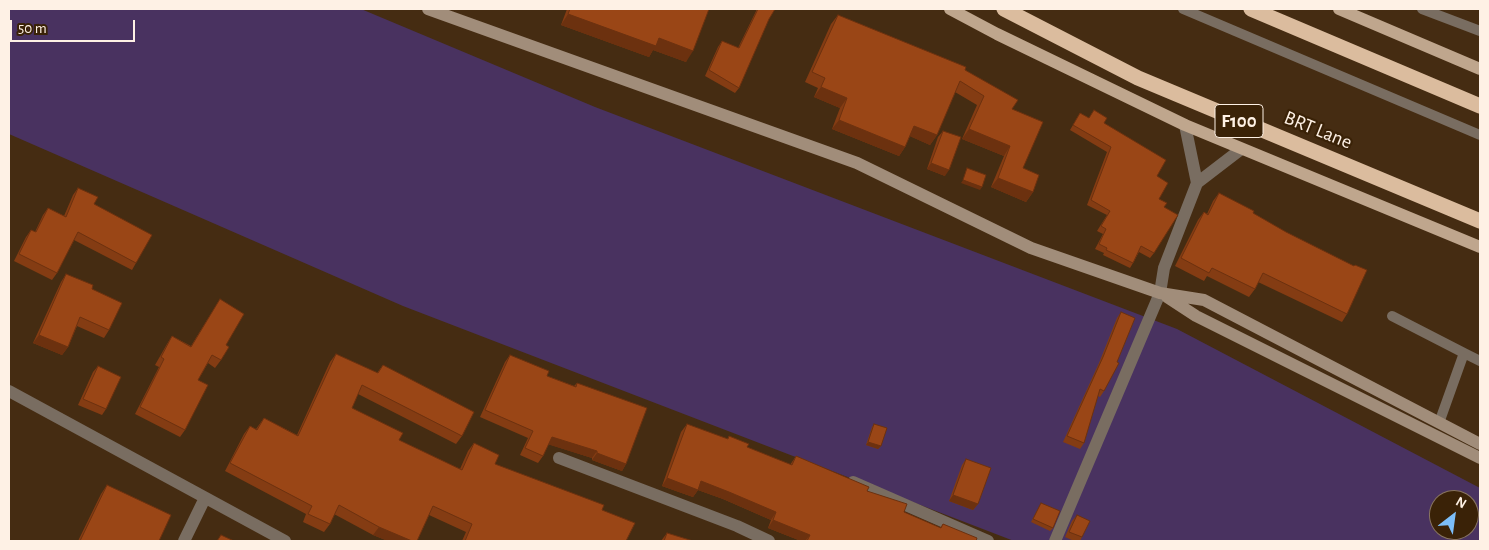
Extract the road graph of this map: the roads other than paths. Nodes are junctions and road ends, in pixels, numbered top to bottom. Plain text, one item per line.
1 (428, 9) edge
2 (950, 9) edge
3 (1004, 9) edge
4 (1010, 9) edge
5 (1183, 9) edge
6 (1251, 9) edge
7 (1339, 9) edge
8 (1422, 9) edge
9 (1480, 31) edge
10 (1480, 69) edge
11 (1480, 106) edge
12 (1185, 125) junction
13 (1480, 135) edge
14 (1240, 150) junction
15 (1197, 183) junction
16 (1480, 215) edge
17 (1480, 221) edge
18 (1480, 247) edge
19 (1160, 293) junction
20 (1392, 316) dead end
21 (1464, 353) junction
22 (1480, 361) edge
23 (9, 391) edge
24 (1439, 423) junction
25 (1480, 444) edge
26 (559, 458) dead end
27 (1480, 458) edge
28 (845, 478) edge
29 (205, 498) junction
30 (184, 541) edge
31 (285, 541) edge
32 (769, 541) edge
33 (988, 541) edge
34 (1055, 541) edge

1 - 19 main road
2 - 12 main road
3 - 17 highway, F100
4 - 16 lane, BRT Lane
5 - 13 lane
6 - 11 highway
7 - 10 main road
8 - 9 lane
12 - 14 main road
12 - 15 street
14 - 15 street
14 - 18 main road
15 - 19 street
19 - 24 main road
19 - 27 main road
19 - 34 street
20 - 21 lane
21 - 22 lane
21 - 24 lane
23 - 29 street
24 - 25 main road
26 - 32 street
28 - 33 street
29 - 30 street
29 - 31 street

